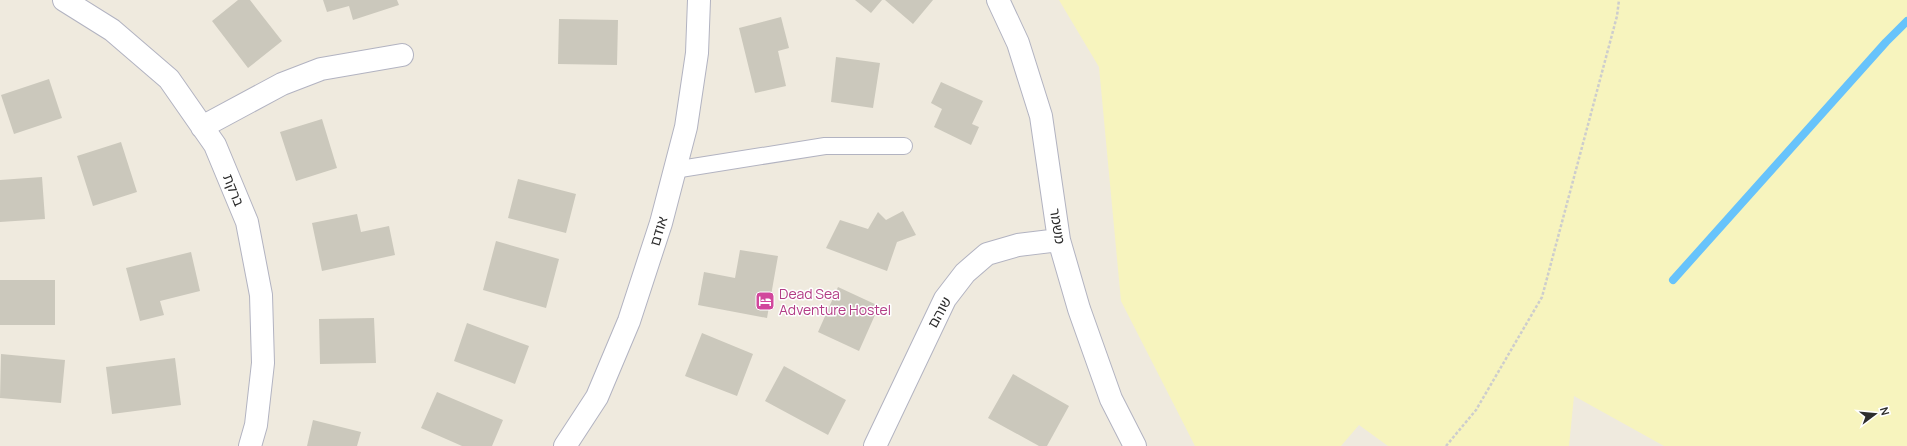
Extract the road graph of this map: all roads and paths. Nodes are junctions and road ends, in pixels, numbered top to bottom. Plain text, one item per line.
1 (698, 0) edge
2 (998, 0) edge
3 (1619, 0) edge
4 (74, 3) edge
5 (402, 55) dead end
6 (202, 127) junction
7 (904, 146) dead end
8 (674, 170) junction
9 (1059, 240) junction
10 (250, 446) edge
11 (565, 446) edge
12 (875, 446) edge
13 (1135, 446) edge
14 (1446, 446) edge

1 - 8 street, אודם
2 - 9 street, משמר
3 - 14 path
4 - 6 street, ברקת
5 - 6 street
6 - 10 street, ברקת
7 - 8 lane
8 - 11 street, אודם
9 - 12 street, שוהם
9 - 13 street, משמר

